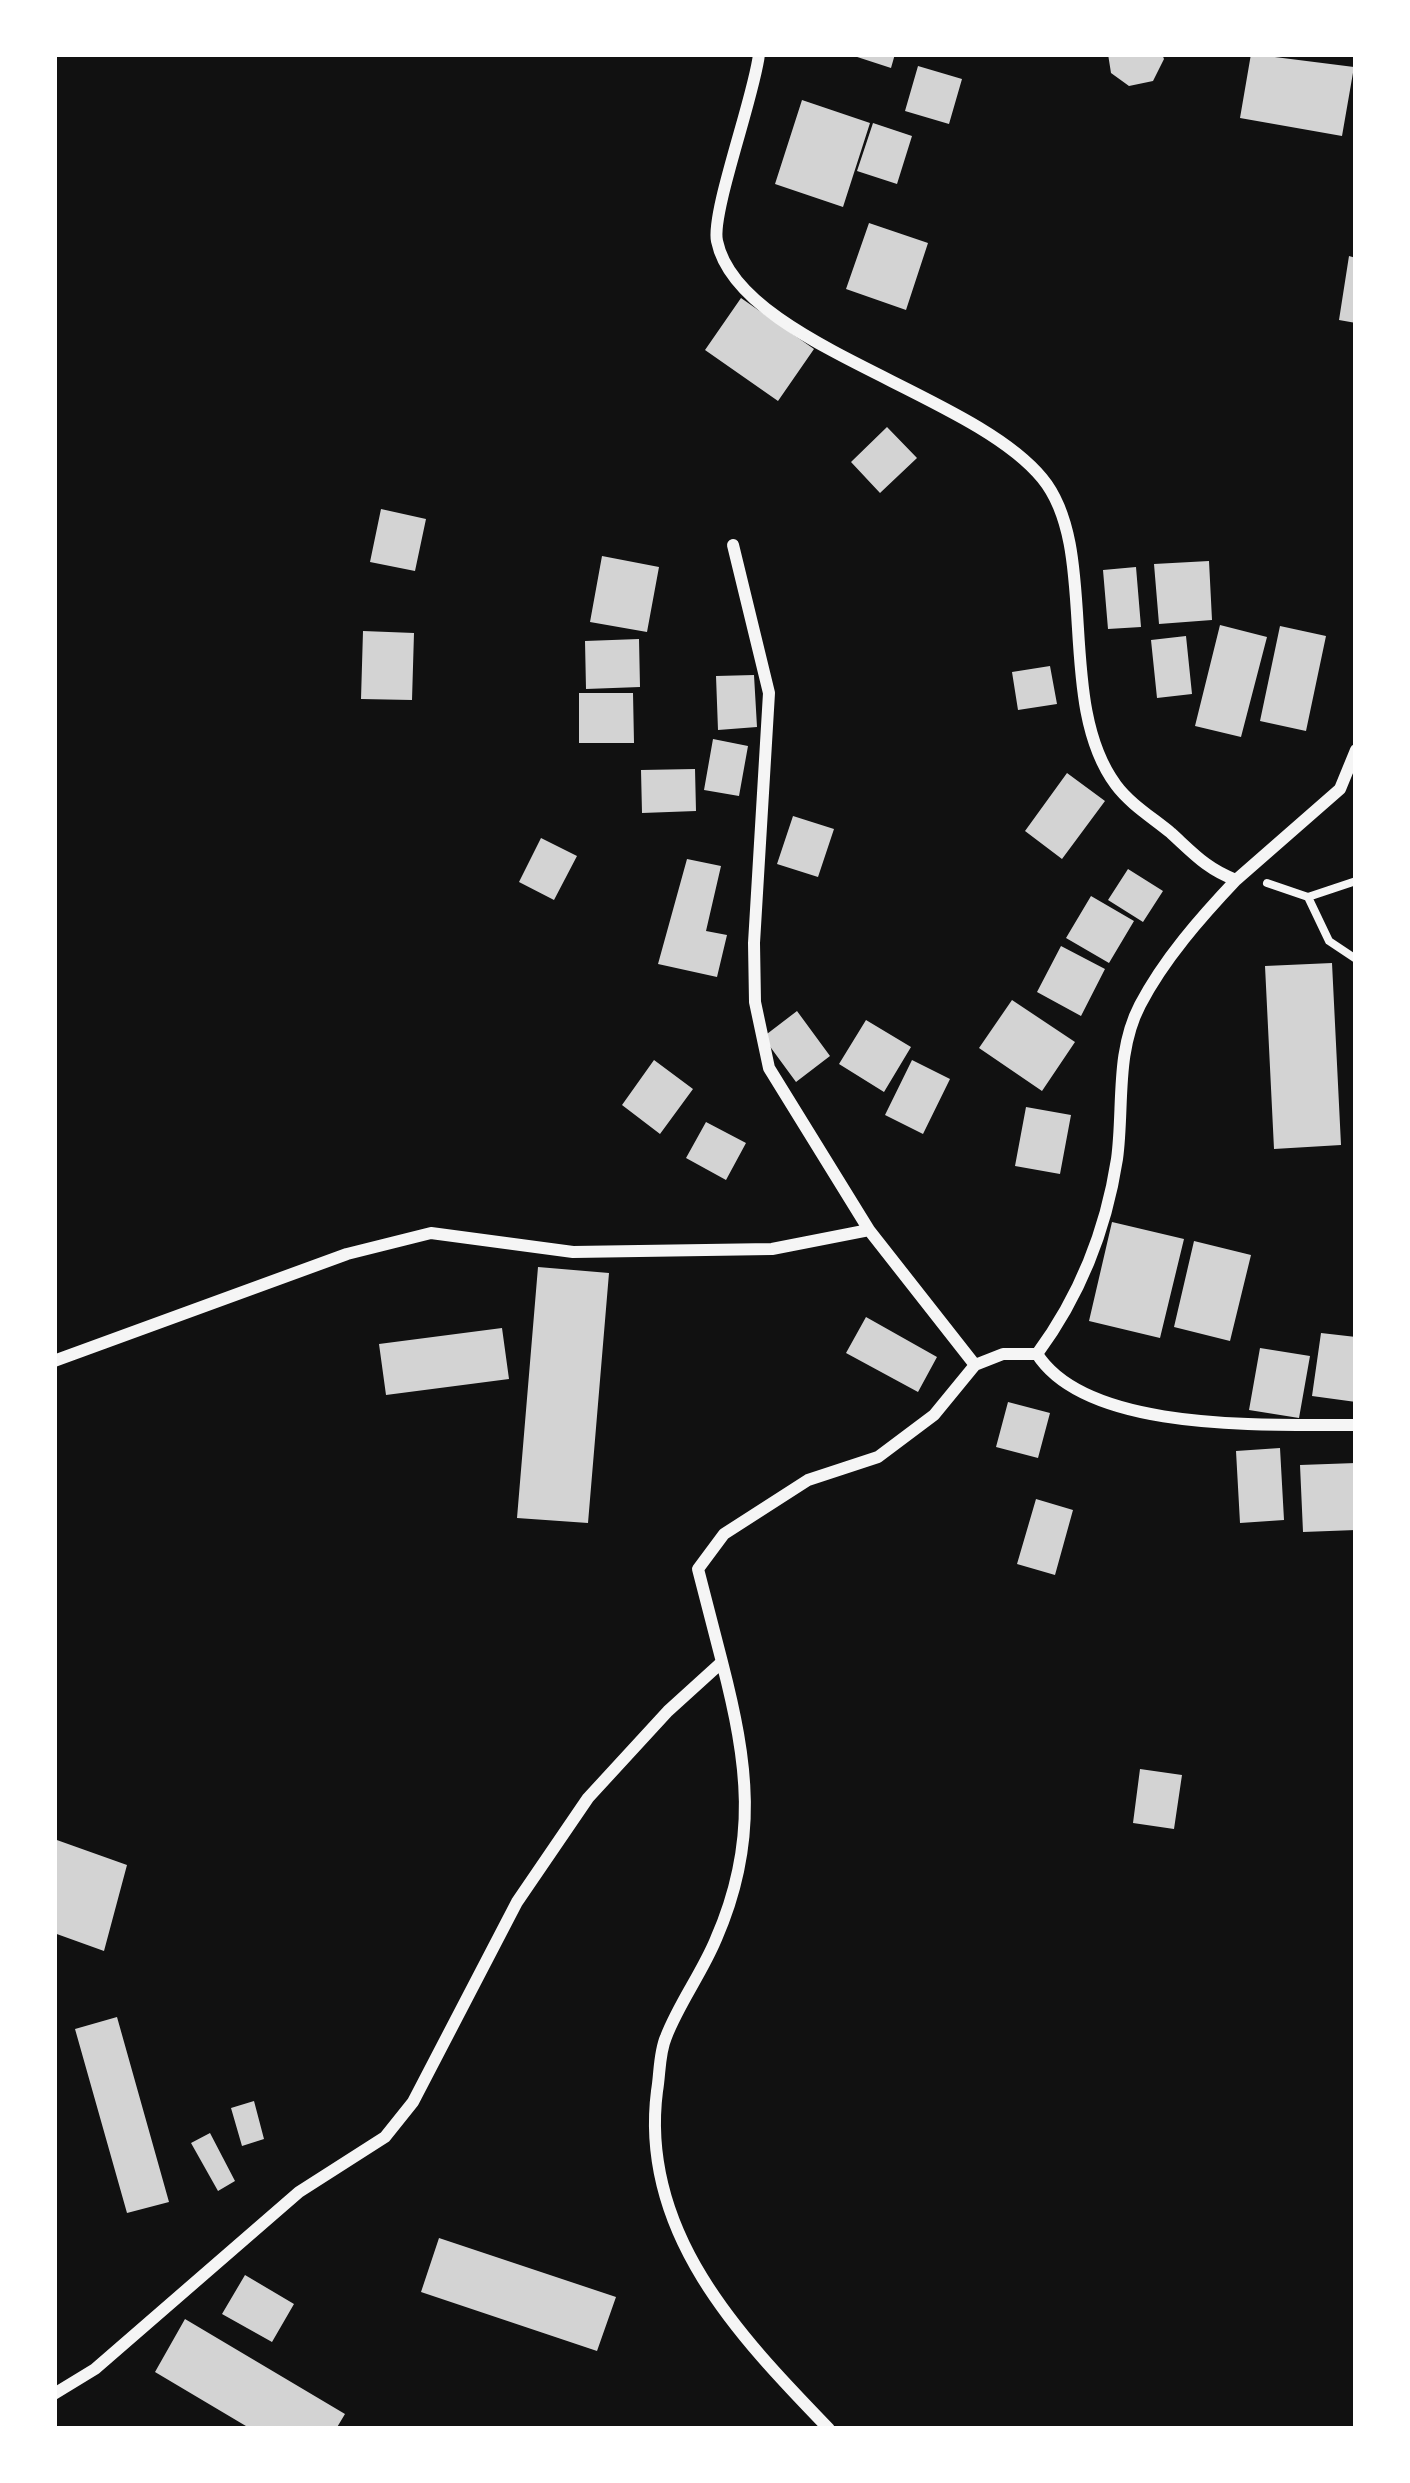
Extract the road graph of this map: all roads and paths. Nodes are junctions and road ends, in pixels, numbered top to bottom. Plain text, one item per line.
1 (759, 54) edge
2 (734, 545) dead end
3 (1356, 750) edge
4 (1236, 880) junction
5 (1356, 881) edge
6 (1308, 897) junction
7 (1356, 959) edge
8 (869, 1230) junction
9 (1037, 1354) junction
10 (54, 1361) edge
11 (975, 1365) junction
12 (1356, 1425) edge
13 (722, 1662) junction
14 (54, 2394) edge
15 (830, 2429) edge

1 - 4 street
2 - 8 street
3 - 4 street
4 - 6 path
4 - 9 street
5 - 6 path
6 - 7 path
8 - 10 street
8 - 11 street
9 - 11 street
9 - 12 street
11 - 13 street
13 - 14 street
13 - 15 street

